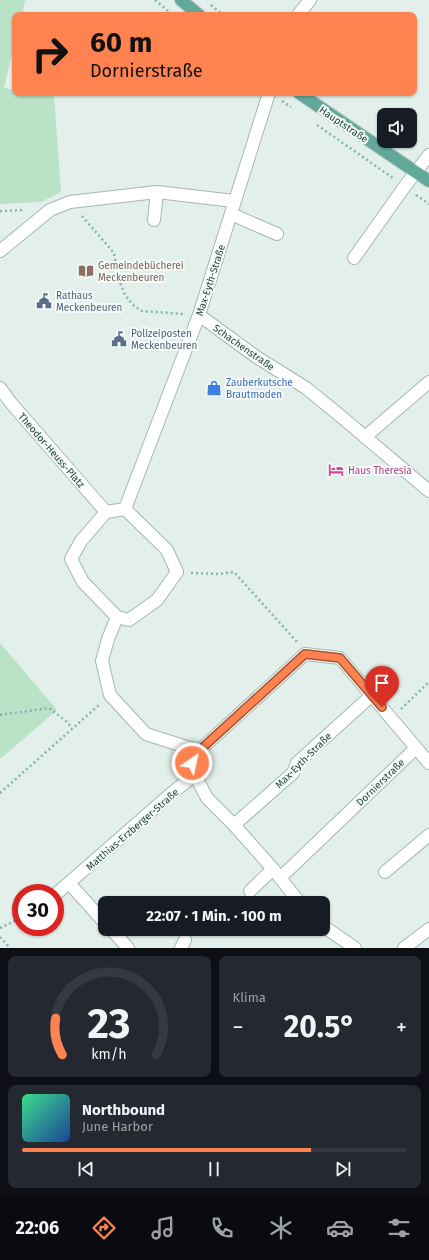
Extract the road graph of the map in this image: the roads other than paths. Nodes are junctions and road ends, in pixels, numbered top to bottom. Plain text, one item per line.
1 (181, 0) edge
2 (310, 0) edge
3 (195, 12) edge
4 (300, 12) edge
5 (272, 96) edge
6 (303, 96) edge
7 (429, 155) edge
8 (416, 172) junction
9 (429, 181) edge
10 (158, 192) junction
11 (234, 201) junction
12 (231, 214) junction
13 (154, 220) dead end
14 (277, 234) dead end
15 (0, 251) edge
16 (354, 258) dead end
17 (199, 315) junction
18 (429, 382) edge
19 (0, 388) edge
20 (365, 437) junction
21 (429, 491) edge
22 (125, 509) junction
23 (106, 512) junction
24 (117, 617) junction
25 (372, 695) junction
26 (416, 748) junction
27 (199, 751) junction
28 (429, 763) edge
29 (196, 775) junction
30 (234, 825) junction
31 (429, 835) edge
32 (385, 872) dead end
33 (276, 874) junction
34 (69, 883) junction
35 (64, 887) edge
36 (250, 891) dead end
37 (294, 896) edge
38 (98, 915) edge
39 (429, 929) edge
40 (330, 931) edge
41 (117, 936) edge
42 (128, 948) edge
43 (355, 948) edge
44 (404, 948) edge

1 - 3 main road
2 - 4 street
5 - 11 street, Max-Eyth-Straße
6 - 8 main road, Hauptstraße
7 - 8 street
8 - 9 main road, Hauptstraße
8 - 16 street
10 - 11 street
10 - 13 street
10 - 15 street
11 - 12 street, Max-Eyth-Straße
12 - 14 street
12 - 17 street, Max-Eyth-Straße
17 - 20 street, Schachenstraße
17 - 22 street, Max-Eyth-Straße
18 - 20 street
19 - 23 street, Theodor-Heuss-Platz
20 - 21 street, Schachenstraße
22 - 23 street
22 - 24 street
23 - 24 street
24 - 27 street
25 - 26 street
25 - 27 street
25 - 30 street, Max-Eyth-Straße
26 - 28 street
26 - 33 street, Dornierstraße
27 - 29 street
29 - 30 street
29 - 34 street, Matthias-Erzberger-Straße
30 - 33 street
31 - 32 street
33 - 36 street
33 - 37 street
34 - 35 street, Matthias-Erzberger-Straße
34 - 38 street
39 - 44 street
40 - 43 street
41 - 42 street

